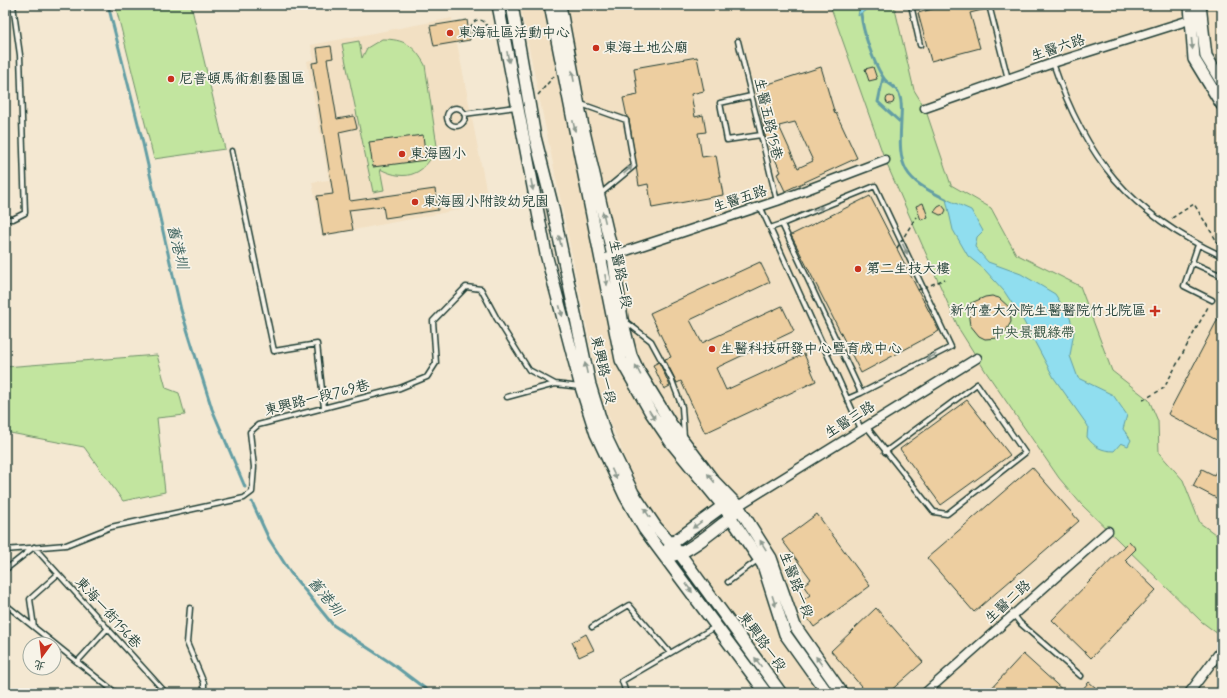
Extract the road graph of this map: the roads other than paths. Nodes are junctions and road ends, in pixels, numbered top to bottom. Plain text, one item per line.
1 (13, 5) edge
2 (498, 5) edge
3 (512, 5) edge
4 (550, 5) edge
5 (560, 5) edge
6 (910, 5) edge
7 (989, 5) edge
8 (1190, 5) edge
9 (1200, 11) edge
10 (1190, 20) junction
11 (738, 41) dead end
12 (920, 45) dead end
13 (1053, 63) junction
14 (1008, 79) junction
15 (1222, 82) edge
16 (751, 96) junction
17 (578, 103) junction
18 (529, 105) junction
19 (1222, 105) edge
20 (517, 107) junction
21 (925, 108) dead end
22 (464, 114) junction
23 (761, 135) junction
24 (232, 151) dead end
25 (885, 160) dead end
26 (599, 195) junction
27 (777, 201) junction
28 (760, 206) junction
29 (5, 219) edge
30 (782, 224) junction
31 (770, 228) junction
32 (1198, 245) junction
33 (613, 256) junction
34 (1222, 256) edge
35 (602, 259) junction
36 (1193, 262) junction
37 (1222, 276) edge
38 (1212, 300) road end
39 (622, 319) junction
40 (977, 358) dead end
41 (555, 384) junction
42 (585, 386) junction
43 (861, 393) junction
44 (507, 397) dead end
45 (847, 399) junction
46 (324, 408) junction
47 (863, 427) junction
48 (684, 441) junction
49 (885, 452) junction
50 (723, 506) junction
51 (738, 506) junction
52 (730, 518) junction
53 (1108, 531) dead end
54 (671, 544) junction
55 (34, 547) junction
56 (5, 550) edge
57 (680, 554) junction
58 (665, 556) junction
59 (759, 559) junction
60 (5, 570) edge
61 (58, 574) junction
62 (728, 582) dead end
63 (5, 604) edge
64 (190, 608) dead end
65 (1014, 615) junction
66 (717, 626) junction
67 (34, 627) junction
68 (592, 627) dead end
69 (108, 628) junction
70 (1222, 649) edge
71 (670, 653) junction
72 (77, 662) junction
73 (1081, 676) dead end
74 (116, 693) edge
75 (166, 693) edge
76 (204, 693) edge
77 (626, 693) edge
78 (766, 693) edge
79 (781, 693) edge
80 (827, 693) edge
81 (842, 693) edge
82 (926, 693) edge
83 (1189, 693) edge

1 - 29 lane
2 -> 20 street, 東興路一段
3 - 18 street, 東興路一段
4 -> 35 street, 生醫路二段
17 -> 5 street, 生醫路二段
6 - 12 lane
7 - 14 lane
8 - 10 street
9 - 10 street, 生醫六路
9 - 15 street
10 - 13 street, 生醫六路
10 -> 19 street
11 - 16 lane, 生醫五路15巷
13 - 14 street, 生醫六路
13 - 32 lane
14 - 21 street, 生醫六路
16 - 23 lane, 生醫五路15巷
16 - 23 lane
17 - 26 street, 生醫路二段
26 -> 17 lane
18 - 20 lane
42 -> 18 street, 東興路一段
20 - 22 lane
20 -> 42 street, 東興路一段
22 - 22 lane
23 - 27 lane, 生醫五路15巷
24 - 46 lane
25 - 27 street, 生醫五路
33 -> 26 street, 生醫路二段
27 - 28 street, 生醫五路
28 - 31 lane
28 - 33 street, 生醫五路
30 - 31 lane
30 - 43 lane
30 -> 43 lane
31 - 45 lane
32 - 34 lane
32 - 36 lane
33 - 35 street, 生醫五路
33 - 39 street, 生醫路二段
35 -> 50 street, 生醫路二段
36 - 37 lane
36 - 38 lane
48 -> 39 street, 生醫路二段
39 - 48 lane
40 - 47 street, 生醫三路
41 - 42 lane, 東興路一段769巷
41 - 44 lane
41 - 46 lane, 東興路一段769巷
54 -> 42 street, 東興路一段
42 -> 58 street, 東興路一段
43 - 45 lane
45 - 47 lane
46 - 55 lane, 東興路一段769巷
47 - 49 lane
47 - 51 street, 生醫三路
51 -> 48 street, 生醫路二段
49 - 49 lane
50 - 51 street
50 - 52 street, 生醫路二段
50 -> 54 street
51 - 52 street
81 -> 51 street, 生醫路一段
52 - 57 street
52 - 59 street, 生醫路一段
53 - 65 street, 生醫二路
54 - 57 street, 東興路一段
54 - 58 street
55 - 56 lane, 東興路一段769巷
55 - 60 lane
55 - 61 lane, 東海一街156巷
57 - 58 street
79 -> 57 street, 東興路一段
58 -> 66 street, 東興路一段
59 - 62 lane
59 -> 80 street, 生醫路一段
61 - 67 lane
61 - 69 lane, 東海一街156巷
63 - 67 lane
64 - 76 lane
65 - 73 lane
65 - 82 street, 生醫二路
66 - 71 lane
66 - 78 street, 東興路一段
67 - 72 lane
68 - 71 lane
69 - 72 lane
69 - 75 lane, 東海一街156巷
70 - 83 street
71 - 77 lane
72 - 74 lane

